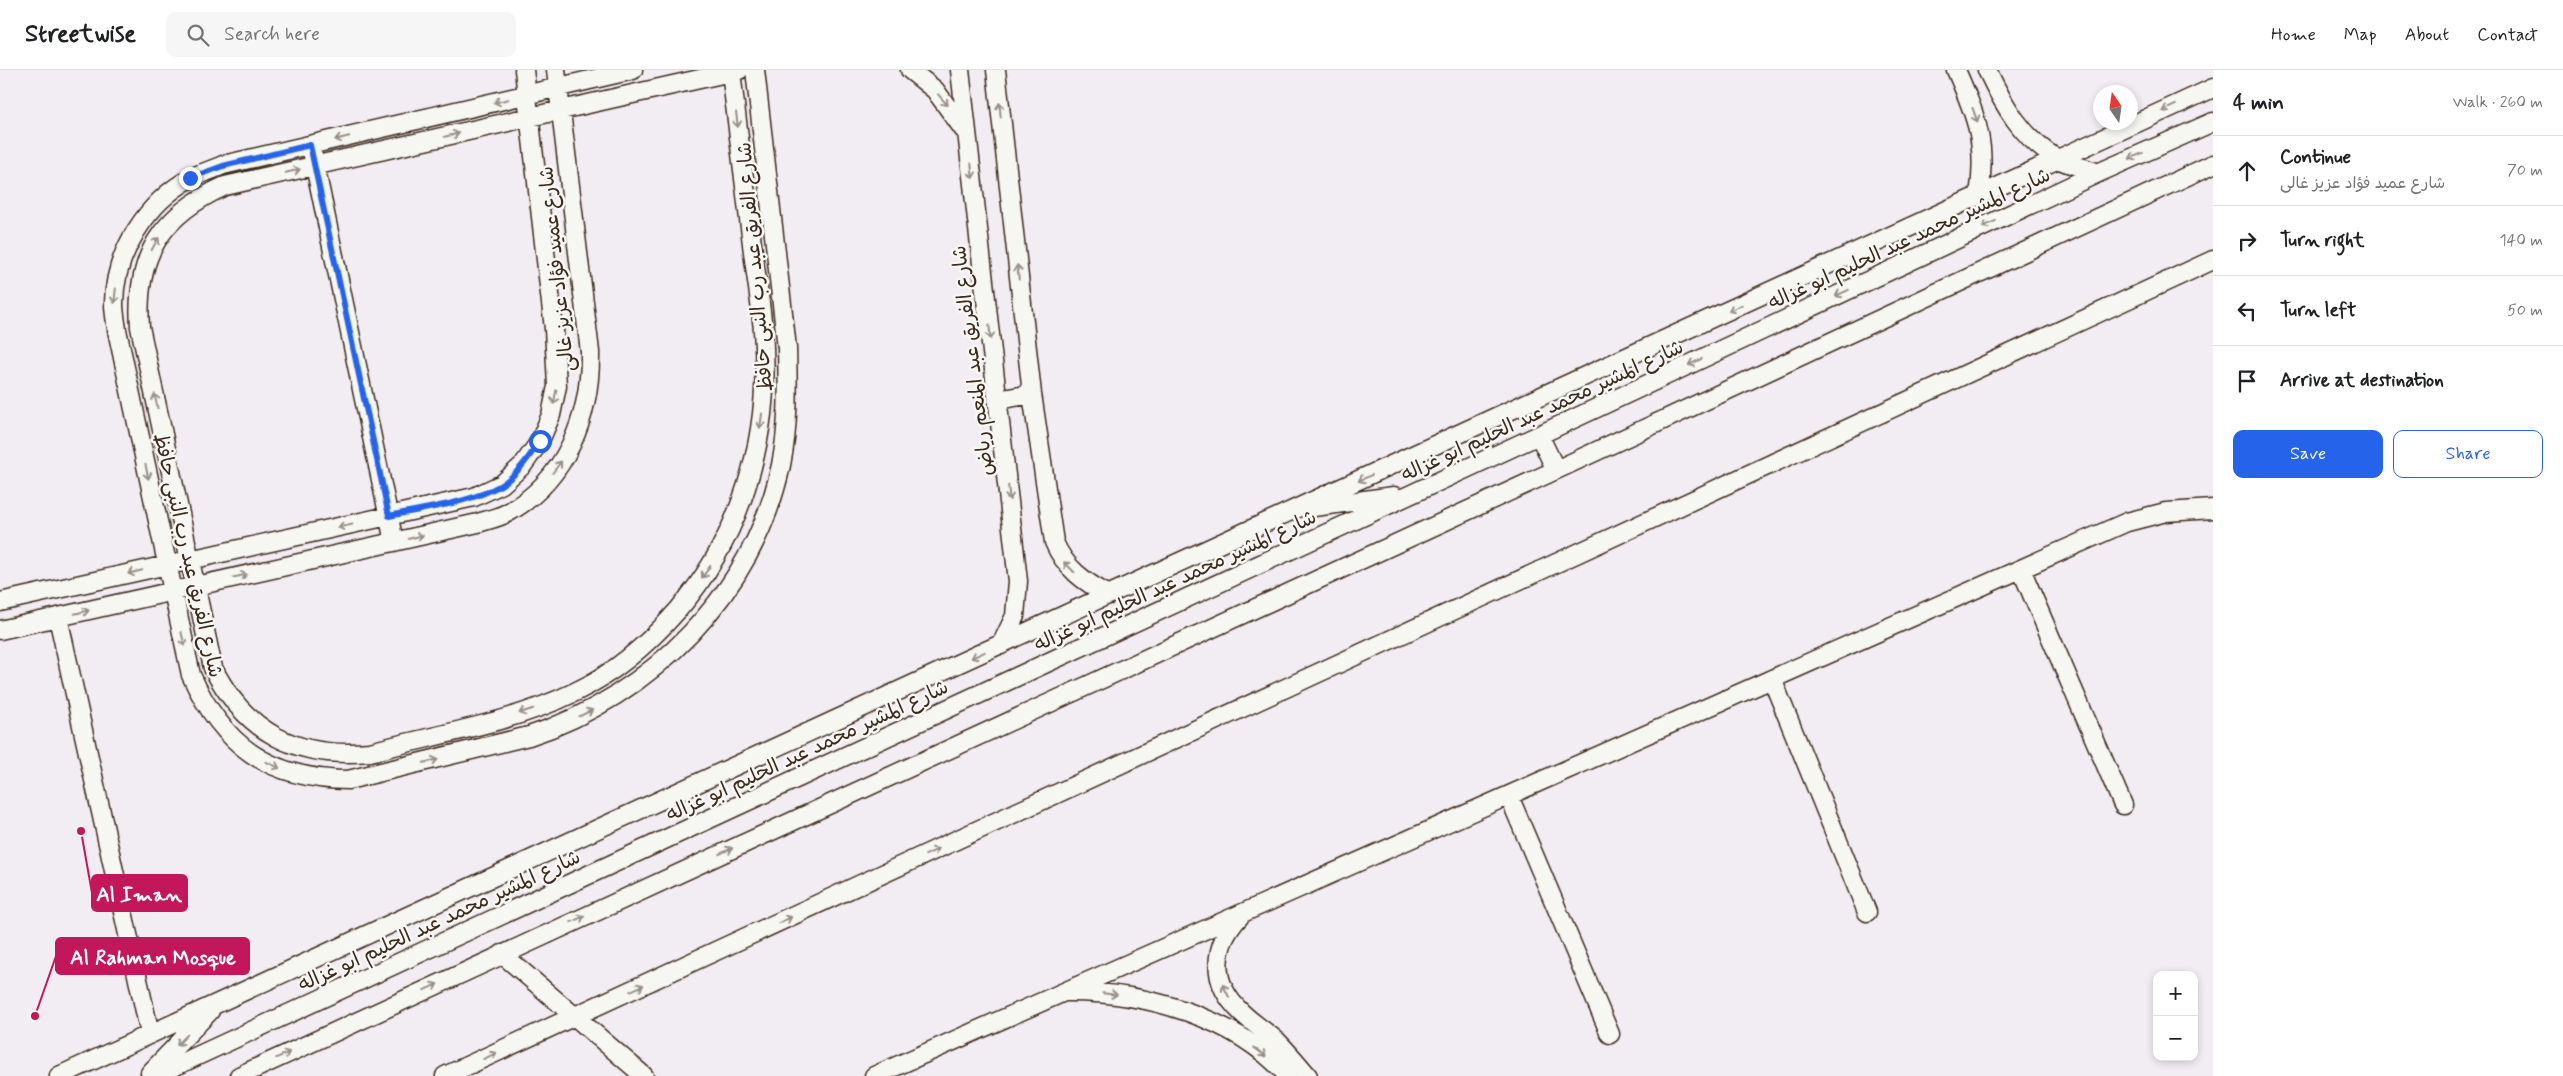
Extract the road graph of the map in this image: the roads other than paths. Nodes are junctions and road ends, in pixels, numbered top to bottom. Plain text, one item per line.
1 (524, 70) edge
2 (633, 70) edge
3 (755, 70) edge
4 (910, 70) edge
5 (960, 70) edge
6 (996, 70) edge
7 (1956, 70) edge
8 (1987, 70) edge
9 (735, 71) edge
10 (557, 79) edge
11 (2213, 88) edge
12 (527, 95) junction
13 (560, 111) junction
14 (530, 117) junction
15 (2213, 122) edge
16 (968, 136) junction
17 (310, 145) junction
18 (2058, 159) junction
19 (2213, 164) edge
20 (315, 166) junction
21 (2098, 173) junction
22 (1979, 196) junction
23 (2213, 260) edge
24 (1032, 394) junction
25 (997, 400) junction
26 (1539, 435) junction
27 (1556, 470) junction
28 (1412, 494) junction
29 (2213, 509) edge
30 (1294, 510) junction
31 (389, 516) junction
32 (394, 542) junction
33 (190, 560) junction
34 (167, 565) junction
35 (2021, 569) junction
36 (196, 586) junction
37 (172, 591) junction
38 (1109, 595) junction
39 (0, 602) edge
40 (58, 617) junction
41 (0, 630) edge
42 (1001, 645) junction
43 (1772, 679) junction
44 (1509, 796) junction
45 (2123, 805) dead end
46 (1867, 912) dead end
47 (1242, 914) junction
48 (502, 954) junction
49 (1061, 992) junction
50 (216, 1005) junction
51 (574, 1017) junction
52 (150, 1034) junction
53 (1610, 1034) dead end
54 (59, 1076) edge
55 (147, 1076) edge
56 (154, 1076) edge
57 (239, 1076) edge
58 (445, 1076) edge
59 (644, 1076) edge
60 (874, 1076) edge
61 (1288, 1076) edge
62 (1308, 1076) edge

1 - 12 street, شارع عميد فؤاد عزيز غالى
2 - 10 street, شارع الفريق عبد رب النبى حافظ
37 -> 3 street, شارع الفريق عبد رب النبى حافظ
4 -> 16 street
5 - 16 street, شارع الفريق عبد المنعم رياض
24 -> 6 street
7 -> 22 street
8 - 18 street
9 - 13 street, شارع الفريق عبد رب النبى حافظ
9 -> 36 street, شارع الفريق عبد رب النبى حافظ
10 - 12 street, شارع الفريق عبد رب النبى حافظ
10 - 13 street, شارع عميد فؤاد عزيز غالى
11 -> 18 street
12 - 14 street, شارع عميد فؤاد عزيز غالى
12 -> 17 street, شارع الفريق عبد رب النبى حافظ
13 - 14 street, شارع الفريق عبد رب النبى حافظ
32 -> 13 street, شارع عميد فؤاد عزيز غالى
20 -> 14 street, شارع الفريق عبد رب النبى حافظ
14 -> 31 street, شارع عميد فؤاد عزيز غالى
15 -> 21 street, شارع المشير محمد عبد الحليم ابو غزاله
16 -> 25 street, شارع الفريق عبد المنعم رياض
17 - 20 street
17 -> 34 street, شارع الفريق عبد رب النبى حافظ
18 - 21 street
18 - 22 street
19 - 27 street
20 - 31 street
33 -> 20 street, شارع الفريق عبد رب النبى حافظ
21 -> 26 street, شارع المشير محمد عبد الحليم ابو غزاله
22 -> 30 street
51 -> 23 street
24 - 25 street
38 -> 24 street
25 -> 42 street, شارع الفريق عبد المنعم رياض
26 - 27 street
26 - 28 street, شارع المشير محمد عبد الحليم ابو غزاله
48 -> 27 street
28 - 30 street
28 - 56 street, شارع المشير محمد عبد الحليم ابو غزاله
29 - 35 street
30 - 38 street
31 - 32 street
31 -> 33 street, شارع عميد فؤاد عزيز غالى
36 -> 32 street, شارع عميد فؤاد عزيز غالى
33 - 34 street, شارع عميد فؤاد عزيز غالى
33 - 36 street, شارع الفريق عبد رب النبى حافظ
34 - 37 street, شارع الفريق عبد رب النبى حافظ
34 -> 39 street, شارع عميد فؤاد عزيز غالى
35 - 43 street
35 - 45 street
36 - 37 street, شارع عميد فؤاد عزيز غالى
40 -> 37 street, شارع عميد فؤاد عزيز غالى
38 - 42 street
40 - 41 street, شارع عميد فؤاد عزيز غالى
40 - 52 street
42 -> 50 street
43 - 44 street
43 - 46 street
44 - 47 street
44 - 53 street
47 - 49 street
62 -> 47 street
48 - 51 street
57 -> 48 street
49 - 60 street
49 -> 61 street
50 - 52 street
50 -> 55 street
58 -> 51 street
51 - 59 street
52 - 54 street

